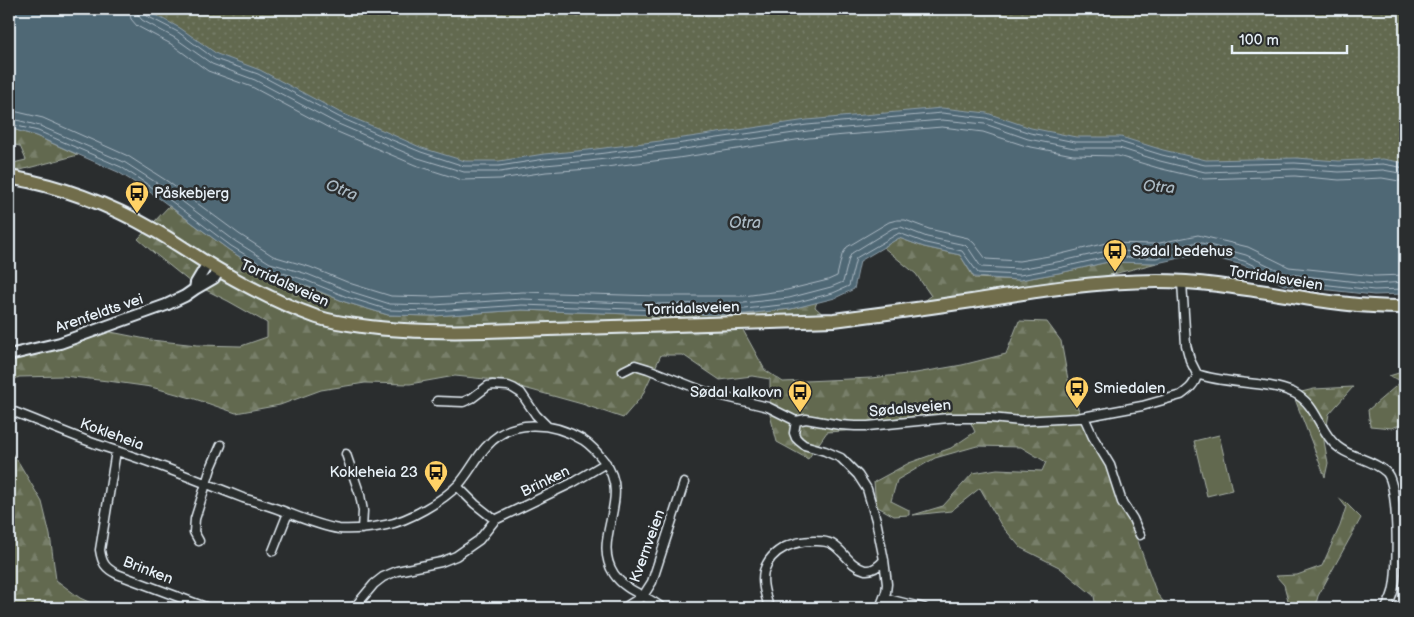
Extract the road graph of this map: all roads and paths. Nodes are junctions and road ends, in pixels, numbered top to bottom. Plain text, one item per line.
1 (9, 177) edge
2 (208, 263) junction
3 (219, 270) junction
4 (1182, 282) junction
5 (195, 289) junction
6 (1405, 307) edge
7 (9, 355) edge
8 (623, 371) dead end
9 (1197, 374) junction
10 (437, 401) dead end
11 (9, 410) edge
12 (1084, 417) junction
13 (796, 421) junction
14 (547, 426) junction
15 (221, 446) dead end
16 (116, 451) junction
17 (346, 454) dead end
18 (606, 463) junction
19 (207, 484) junction
20 (684, 484) dead end
21 (457, 486) junction
22 (288, 513) junction
23 (495, 520) junction
24 (362, 529) junction
25 (1140, 535) dead end
26 (199, 541) dead end
27 (273, 551) dead end
28 (884, 560) junction
29 (643, 596) junction
30 (884, 598) junction
31 (208, 608) edge
32 (354, 608) edge
33 (624, 608) edge
34 (662, 608) edge
35 (769, 608) edge
36 (880, 608) edge
37 (924, 608) edge
38 (1386, 608) edge

1 - 2 main road, Torridalsveien
2 - 3 main road, Torridalsveien
2 - 5 street
3 - 4 main road, Torridalsveien
3 - 5 street, Arenfeldts vei
4 - 6 main road, Torridalsveien
4 - 9 street
5 - 7 street, Arenfeldts vei
8 - 13 street, Sødalsveien
9 - 12 street, Sødalsveien
9 - 38 street
10 - 14 street, Kokleheia
11 - 16 street, Kokleheia
12 - 13 street, Sødalsveien
12 - 25 street
13 - 28 street
14 - 18 street, Kokleheia
14 - 21 street, Kokleheia
15 - 19 street
16 - 19 street, Kokleheia
16 - 31 street, Brinken
17 - 24 street
18 - 23 street, Brinken
18 - 29 street, Kokleheia
19 - 22 street, Kokleheia
19 - 26 street
20 - 29 street, Kvernveien
21 - 23 street
21 - 24 street, Kokleheia
22 - 24 street, Kokleheia
22 - 27 street
23 - 32 street, Brinken
28 - 30 street
28 - 35 street
29 - 33 street
29 - 34 street, Kvernveien
30 - 36 street
30 - 37 street

